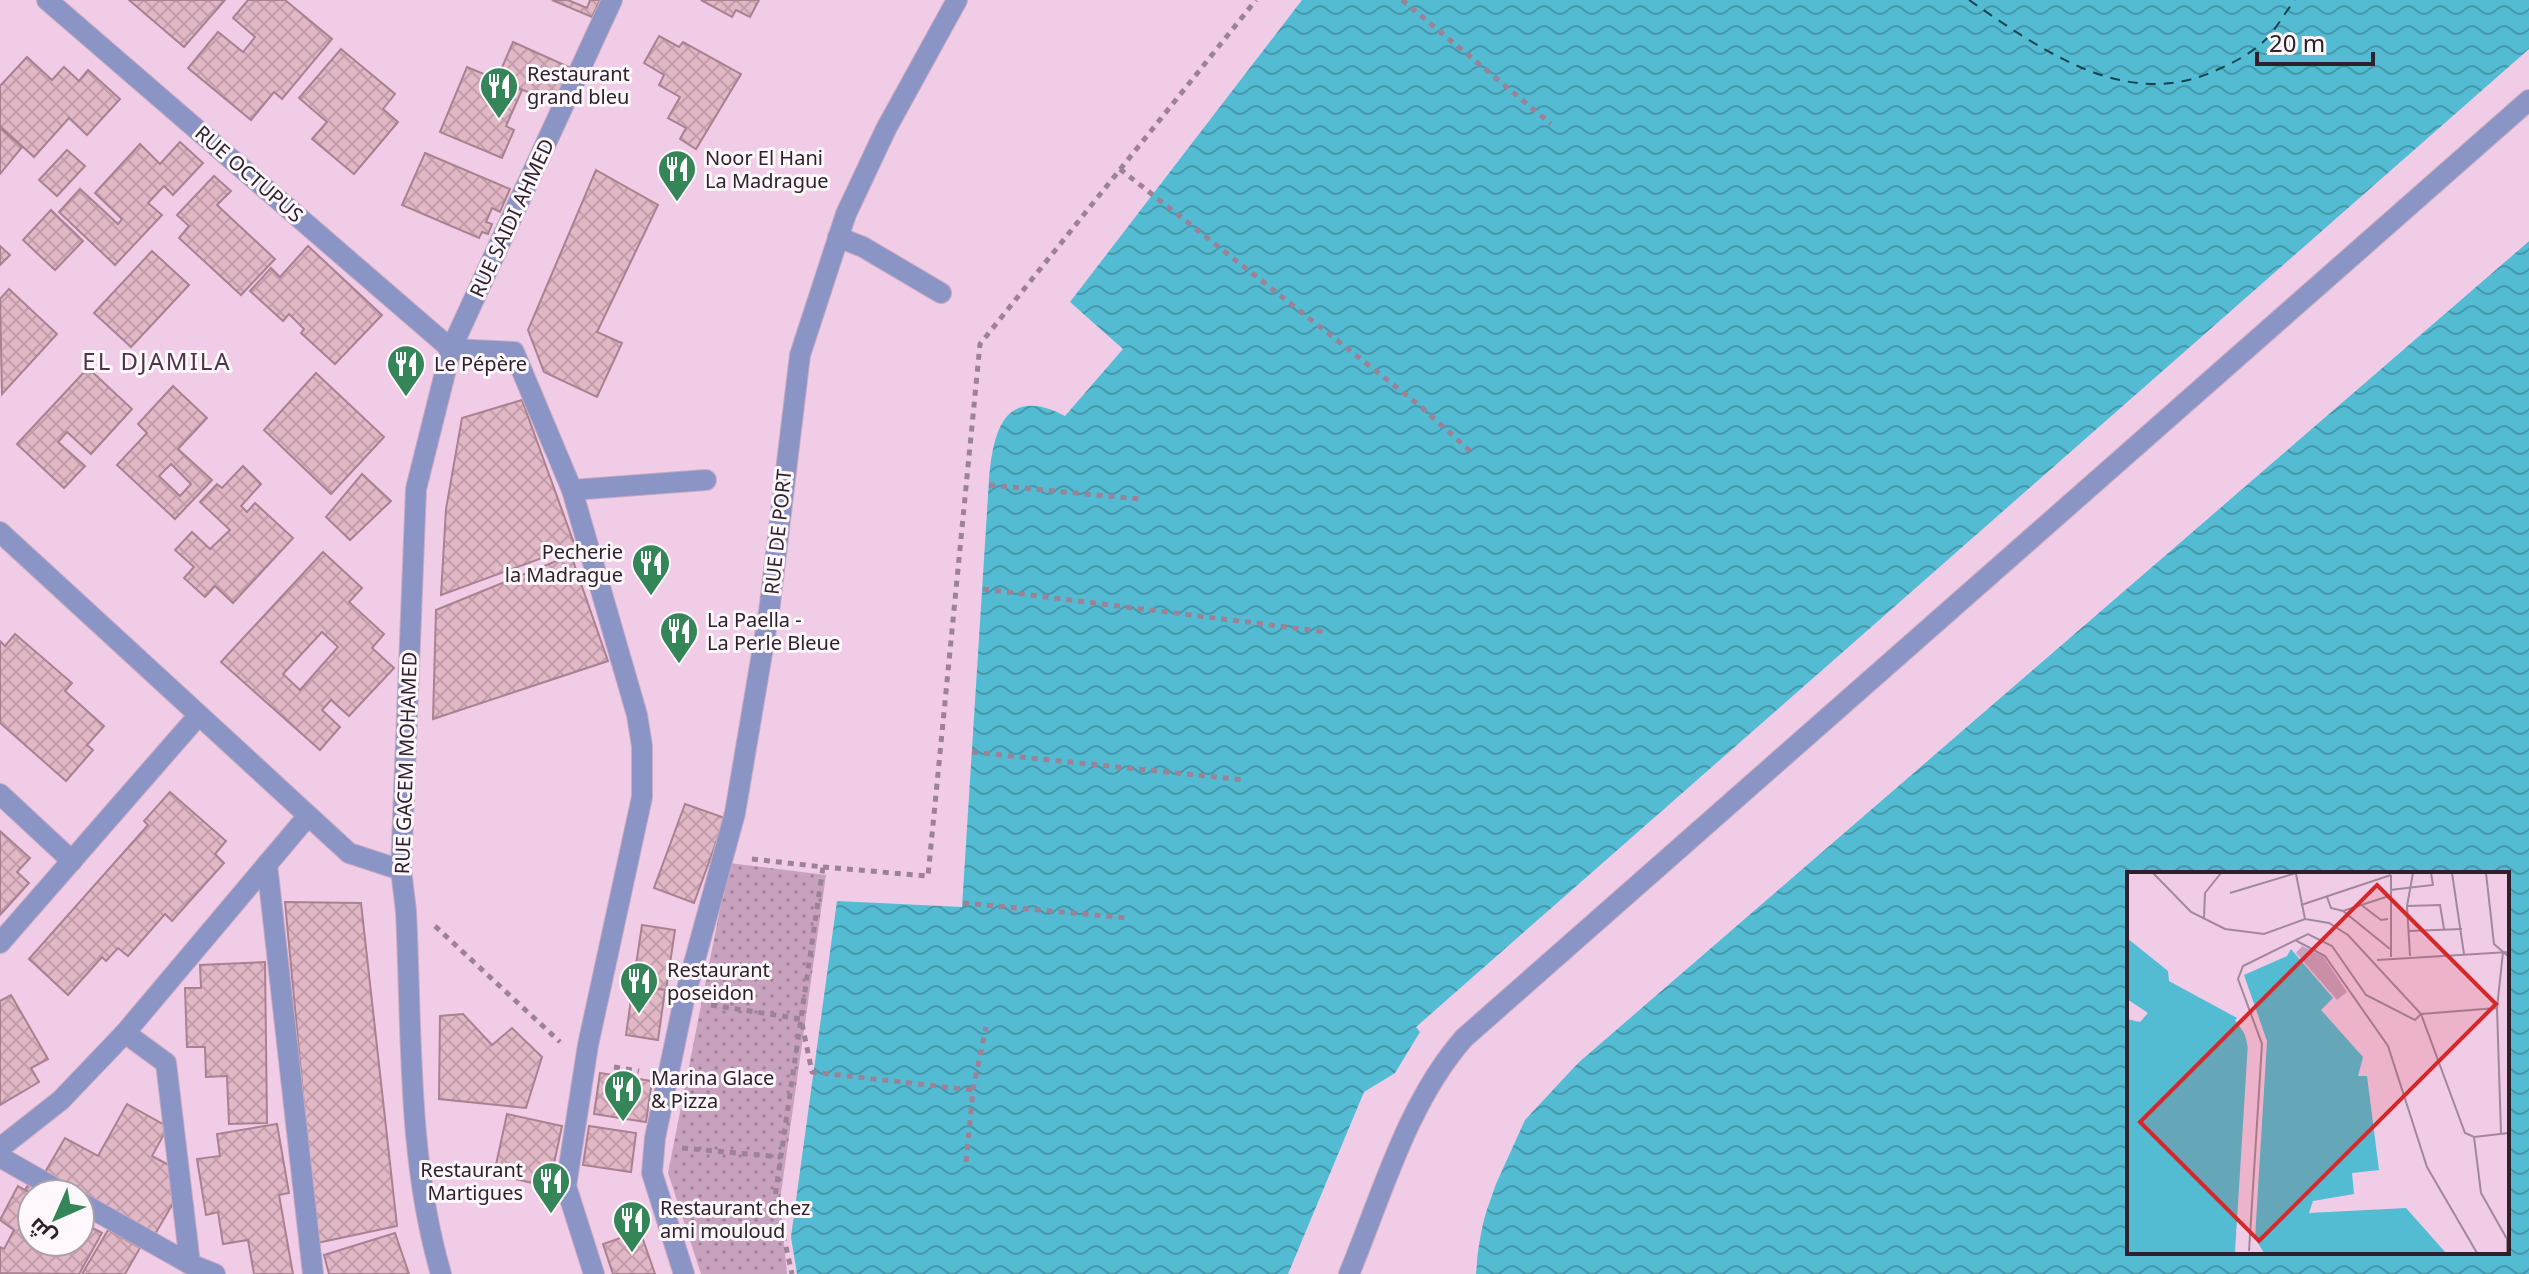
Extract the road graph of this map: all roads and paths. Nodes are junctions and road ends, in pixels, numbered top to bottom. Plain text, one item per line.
1 (47, 0) edge
2 (612, 0) edge
3 (957, 0) edge
4 (1256, 0) edge
5 (1402, 0) edge
6 (2529, 100) edge
7 (1551, 124) dead end
8 (1120, 169) junction
9 (838, 237) junction
10 (941, 293) dead end
11 (451, 349) junction
12 (1470, 451) dead end
13 (706, 480) dead end
14 (989, 485) dead end
15 (572, 490) junction
16 (1140, 499) dead end
17 (0, 532) edge
18 (983, 589) dead end
19 (1326, 632) dead end
20 (198, 716) junction
21 (972, 752) dead end
22 (1245, 780) dead end
23 (0, 794) edge
24 (307, 817) junction
25 (743, 858) dead end
26 (72, 861) junction
27 (267, 864) junction
28 (823, 867) junction
29 (401, 870) junction
30 (963, 903) dead end
31 (406, 911) junction
32 (1128, 918) dead end
33 (0, 943) edge
34 (715, 990) dead end
35 (684, 1000) junction
36 (712, 1005) junction
37 (709, 1019) dead end
38 (801, 1019) junction
39 (986, 1027) dead end
40 (125, 1033) junction
41 (586, 1058) junction
42 (668, 1075) junction
43 (973, 1090) junction
44 (684, 1134) dead end
45 (655, 1138) junction
46 (0, 1148) edge
47 (681, 1148) junction
48 (680, 1156) dead end
49 (0, 1157) edge
50 (781, 1157) junction
51 (966, 1162) dead end
52 (37, 1178) edge
53 (96, 1211) edge
54 (190, 1264) junction
55 (215, 1274) edge
56 (313, 1274) edge
57 (441, 1274) edge
58 (594, 1274) edge
59 (684, 1274) edge
60 (792, 1274) edge
61 (1349, 1274) edge

1 - 11 street, RUE OCTUPUS
2 - 11 street, RUE SAIDI AHMED
3 - 9 street, RUE DE PORT
4 - 8 path
5 - 7 path
6 - 61 street
8 - 12 path
8 - 28 path
9 - 10 street
9 - 35 street, RUE DE PORT
11 - 15 street
11 - 29 street, RUE GACEM MOHAMED
13 - 15 street
14 - 16 path
15 - 41 street
17 - 20 street
18 - 19 path
20 - 24 street
20 - 26 street
21 - 22 path
23 - 26 street
24 - 27 street
24 - 29 street
25 - 28 path
26 - 33 street
27 - 40 street
27 - 56 street
28 - 38 path
29 - 31 street, RUE GACEM MOHAMED
30 - 32 path
31 - 41 path
31 - 57 street, RUE GACEM MOHAMED
34 - 36 path
35 - 36 path
35 - 42 street, RUE DE PORT
36 - 37 path
36 - 38 path
38 - 43 path
38 - 50 path
39 - 43 path
40 - 46 street
40 - 54 street
41 - 42 path
41 - 58 street
42 - 45 street, RUE DE PORT
43 - 51 path
44 - 47 path
45 - 47 path
45 - 59 street, RUE DE PORT
47 - 48 path
47 - 50 path
49 - 52 street
50 - 60 path
53 - 54 street
54 - 55 street

